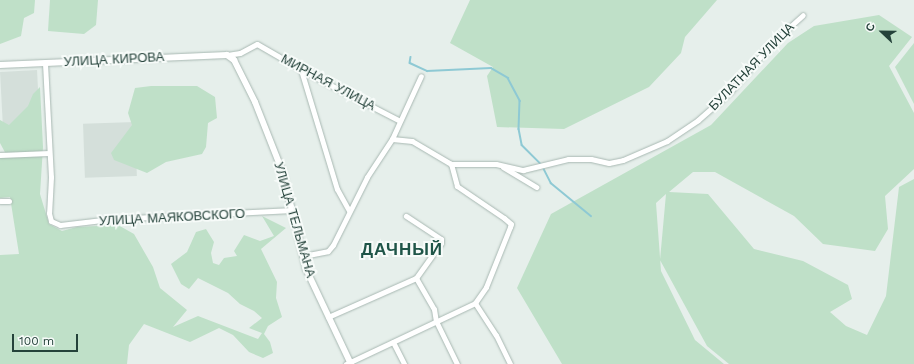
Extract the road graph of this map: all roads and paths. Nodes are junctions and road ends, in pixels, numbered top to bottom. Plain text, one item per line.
1 (803, 15) dead end
2 (227, 55) junction
3 (45, 63) junction
4 (0, 65) edge
5 (301, 70) junction
6 (421, 76) dead end
7 (400, 121) junction
8 (392, 139) junction
9 (49, 153) junction
10 (0, 155) edge
11 (451, 164) junction
12 (496, 164) junction
13 (536, 187) dead end
14 (0, 201) edge
15 (8, 201) dead end
16 (292, 210) junction
17 (349, 211) junction
18 (406, 216) dead end
19 (303, 256) junction
20 (416, 278) junction
21 (475, 303) junction
22 (328, 317) junction
23 (436, 321) junction
24 (393, 342) junction
25 (349, 363) edge
26 (404, 364) edge
27 (458, 364) edge
28 (510, 364) edge

1 - 12 street, БУЛАТНАЯ УЛИЦА
2 - 3 street, УЛИЦА КИРОВА
2 - 5 street, МИРНАЯ УЛИЦА
2 - 16 street, УЛИЦА ТЕЛЬМАНА
3 - 4 street, УЛИЦА КИРОВА
3 - 9 street
5 - 7 street, МИРНАЯ УЛИЦА
5 - 17 street
6 - 7 street
7 - 8 street
8 - 11 street
8 - 17 street
9 - 10 street
9 - 16 street, УЛИЦА МАЯКОВСКОГО
11 - 12 street, БУЛАТНАЯ УЛИЦА
11 - 21 street
12 - 13 street
14 - 15 street
16 - 19 street, УЛИЦА ТЕЛЬМАНА
17 - 19 street
18 - 20 street
19 - 22 street, УЛИЦА ТЕЛЬМАНА
20 - 22 street
20 - 23 street
21 - 23 street
21 - 28 street
22 - 25 street, УЛИЦА ТЕЛЬМАНА
23 - 24 street
23 - 27 street
24 - 25 street
24 - 26 street

